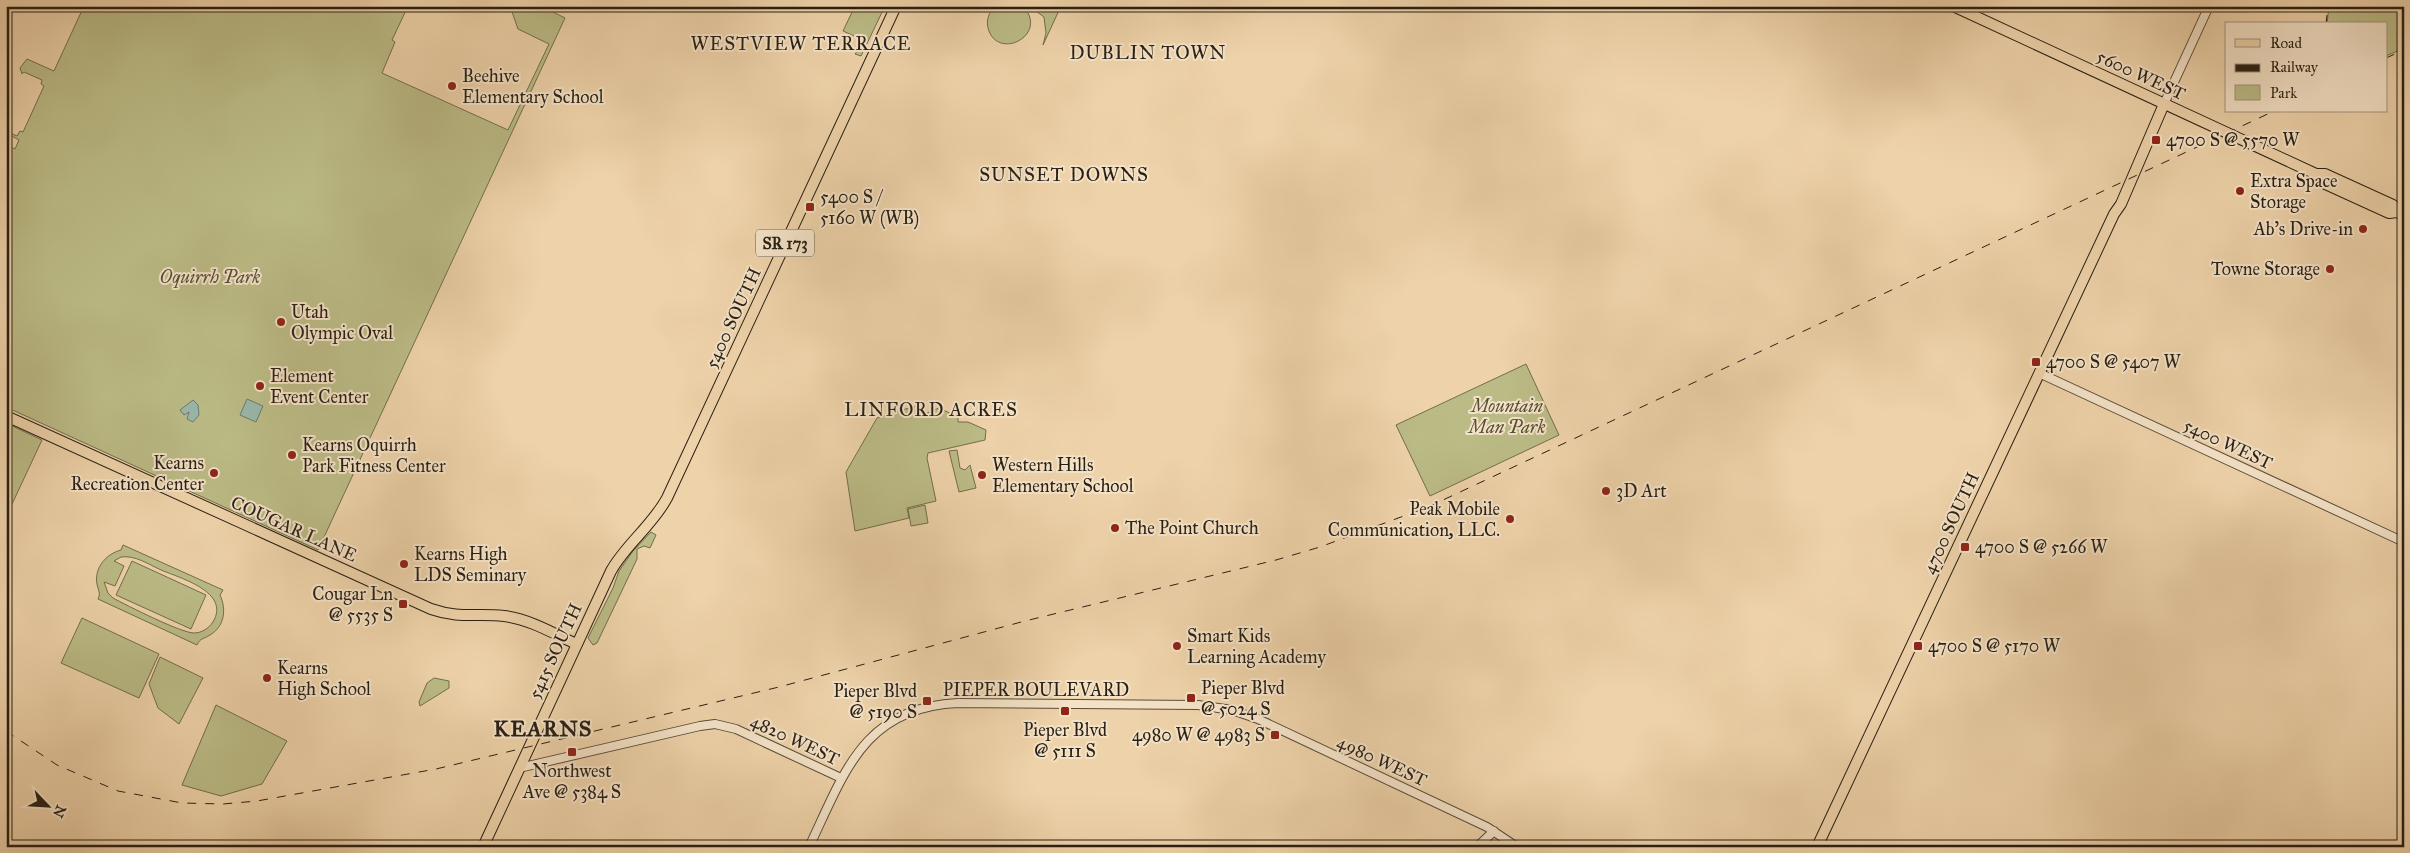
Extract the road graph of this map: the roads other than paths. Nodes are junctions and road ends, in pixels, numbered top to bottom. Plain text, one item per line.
1 (896, 6) edge
2 (1953, 6) edge
3 (2209, 6) edge
4 (2164, 104) junction
5 (2401, 214) edge
6 (2039, 373) junction
7 (6, 416) edge
8 (675, 481) joint
9 (2404, 542) edge
10 (576, 644) junction
11 (1258, 719) joint
12 (519, 768) junction
13 (841, 778) junction
14 (1494, 831) junction
15 (483, 847) edge
16 (809, 847) edge
17 (1477, 847) edge
18 (1517, 847) edge
19 (1817, 847) edge

1 - 8 main road, 5400 SOUTH / SR 173
2 - 4 main road, 5600 WEST
3 - 4 street, 4700 SOUTH
4 - 5 main road, 5600 WEST
4 - 6 main road, 4700 SOUTH
6 - 9 street, 5400 WEST
6 - 19 main road, 4700 SOUTH
7 - 10 main road, COUGAR LANE
8 - 10 main road, 5415 SOUTH / SR 173
10 - 12 main road, 5415 SOUTH / SR 173
11 - 13 street, PIEPER BOULEVARD
11 - 14 street, 4980 WEST
12 - 13 street, 4820 WEST
12 - 15 main road, 5415 SOUTH / SR 173
13 - 16 street, PIEPER BOULEVARD
14 - 17 street
14 - 18 street, 4980 WEST

